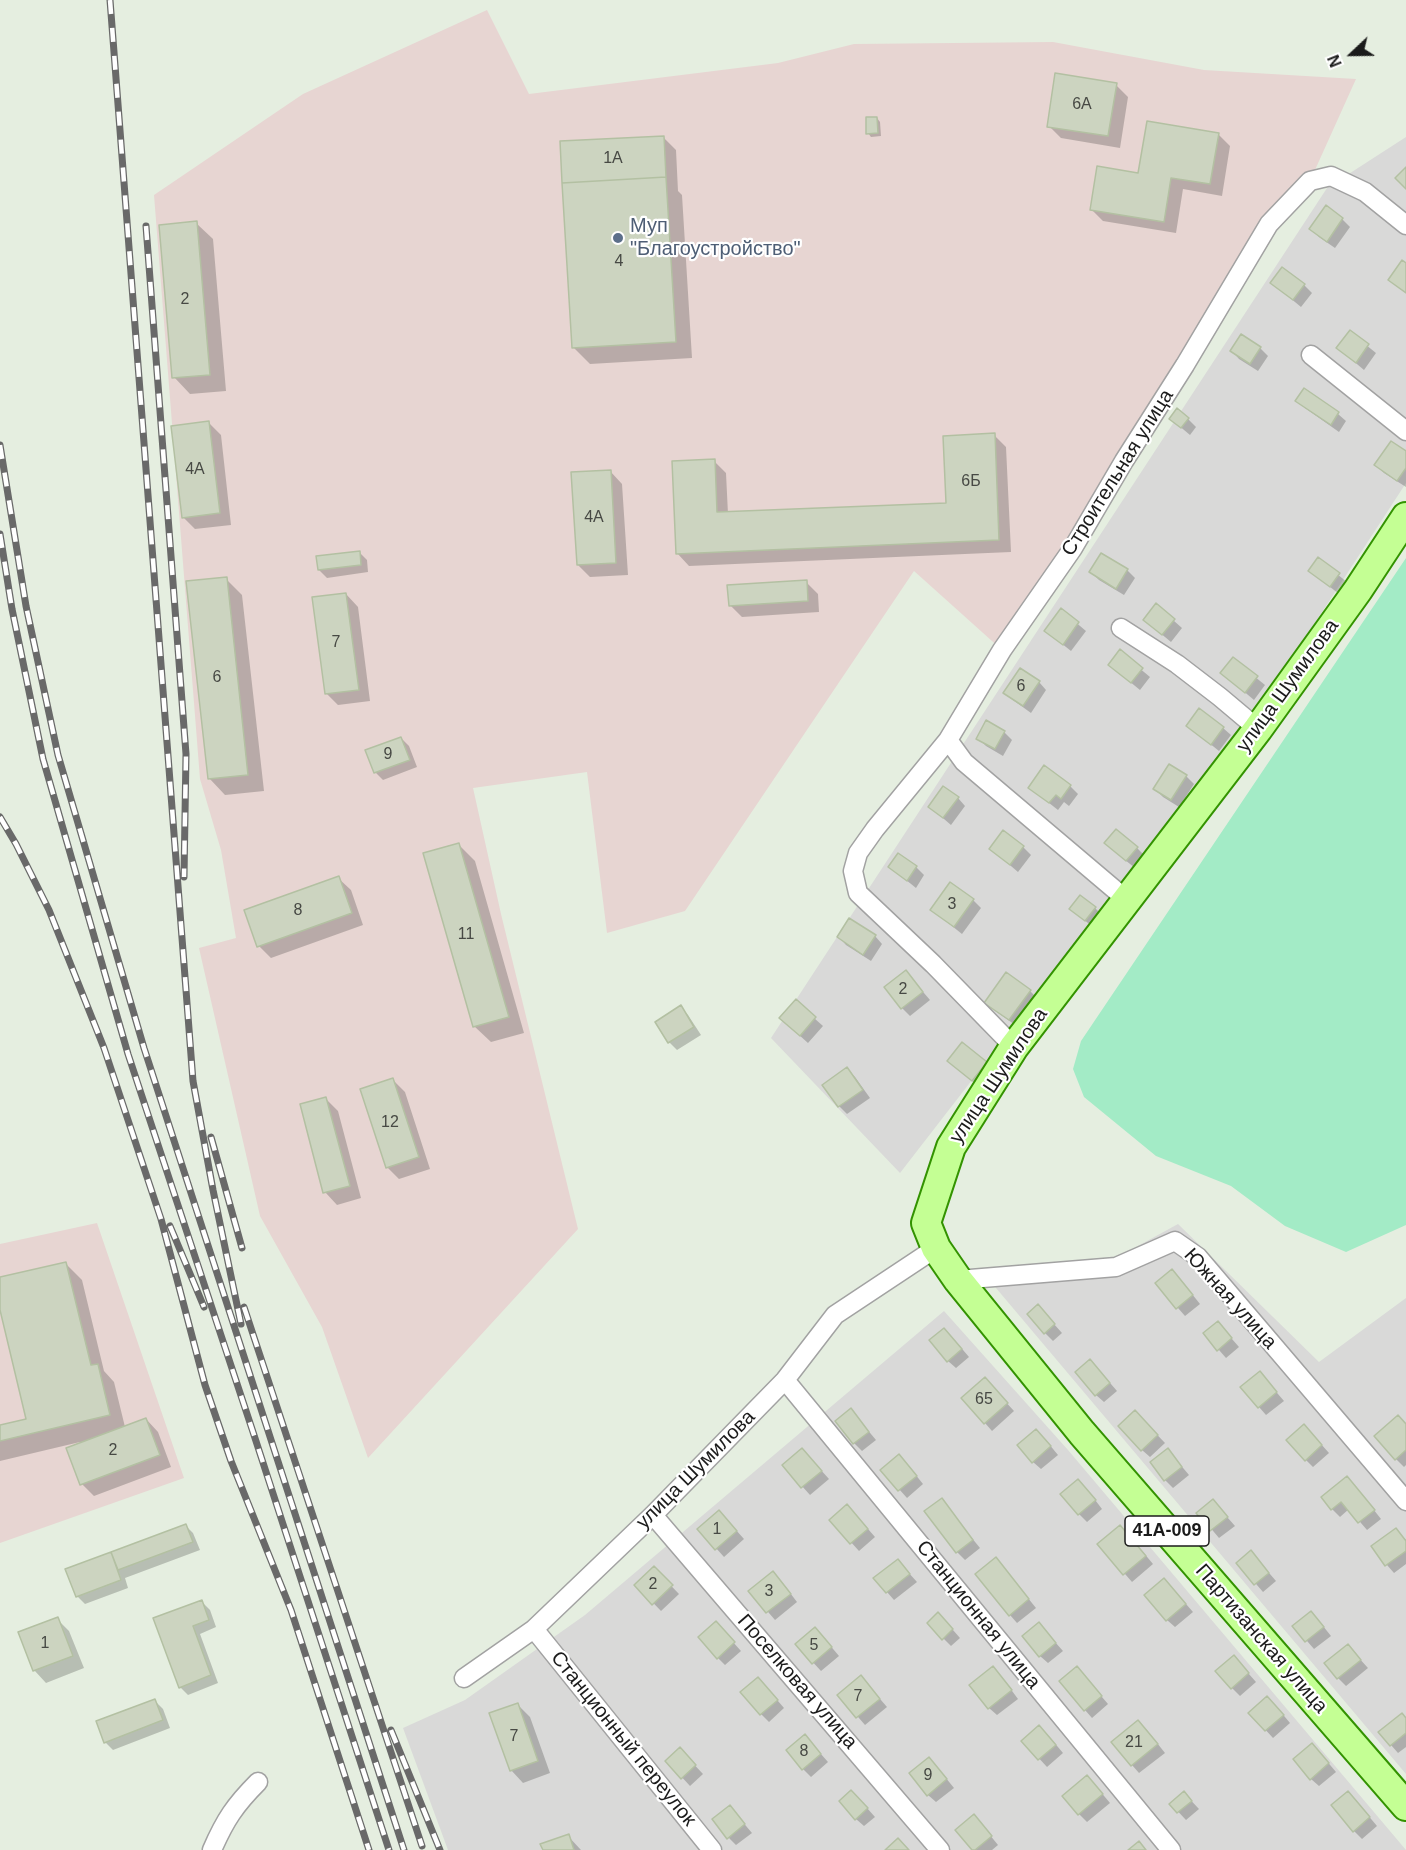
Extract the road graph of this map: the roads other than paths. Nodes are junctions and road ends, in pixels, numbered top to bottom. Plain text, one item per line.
1 (1406, 225) edge
2 (1311, 355) dead end
3 (1406, 431) edge
4 (1406, 518) edge
5 (1121, 628) dead end
6 (1258, 729) junction
7 (948, 740) junction
8 (1127, 900) junction
9 (1014, 1047) junction
10 (936, 1248) junction
11 (958, 1280) junction
12 (784, 1380) junction
13 (1406, 1501) edge
14 (653, 1515) junction
15 (534, 1629) junction
16 (464, 1678) dead end
17 (258, 1782) dead end
18 (1406, 1806) edge
19 (212, 1850) edge
20 (712, 1850) edge
21 (940, 1850) edge
22 (1171, 1850) edge

1 - 7 street, Строительная улица
2 - 3 street
4 - 6 main road, улица Шумилова
5 - 6 street
6 - 8 main road, улица Шумилова
7 - 8 street
7 - 9 street, Строительная улица
8 - 9 main road, улица Шумилова
9 - 10 main road, улица Шумилова
10 - 11 main road, Партизанская улица / 41А-009
10 - 12 street, улица Шумилова
11 - 13 street, Южная улица
11 - 18 main road, Партизанская улица / 41А-009
12 - 14 street, улица Шумилова
12 - 22 street, Станционная улица
14 - 15 street, улица Шумилова
14 - 21 street, Поселковая улица
15 - 16 street, улица Шумилова
15 - 20 street, Станционный переулок
17 - 19 street

